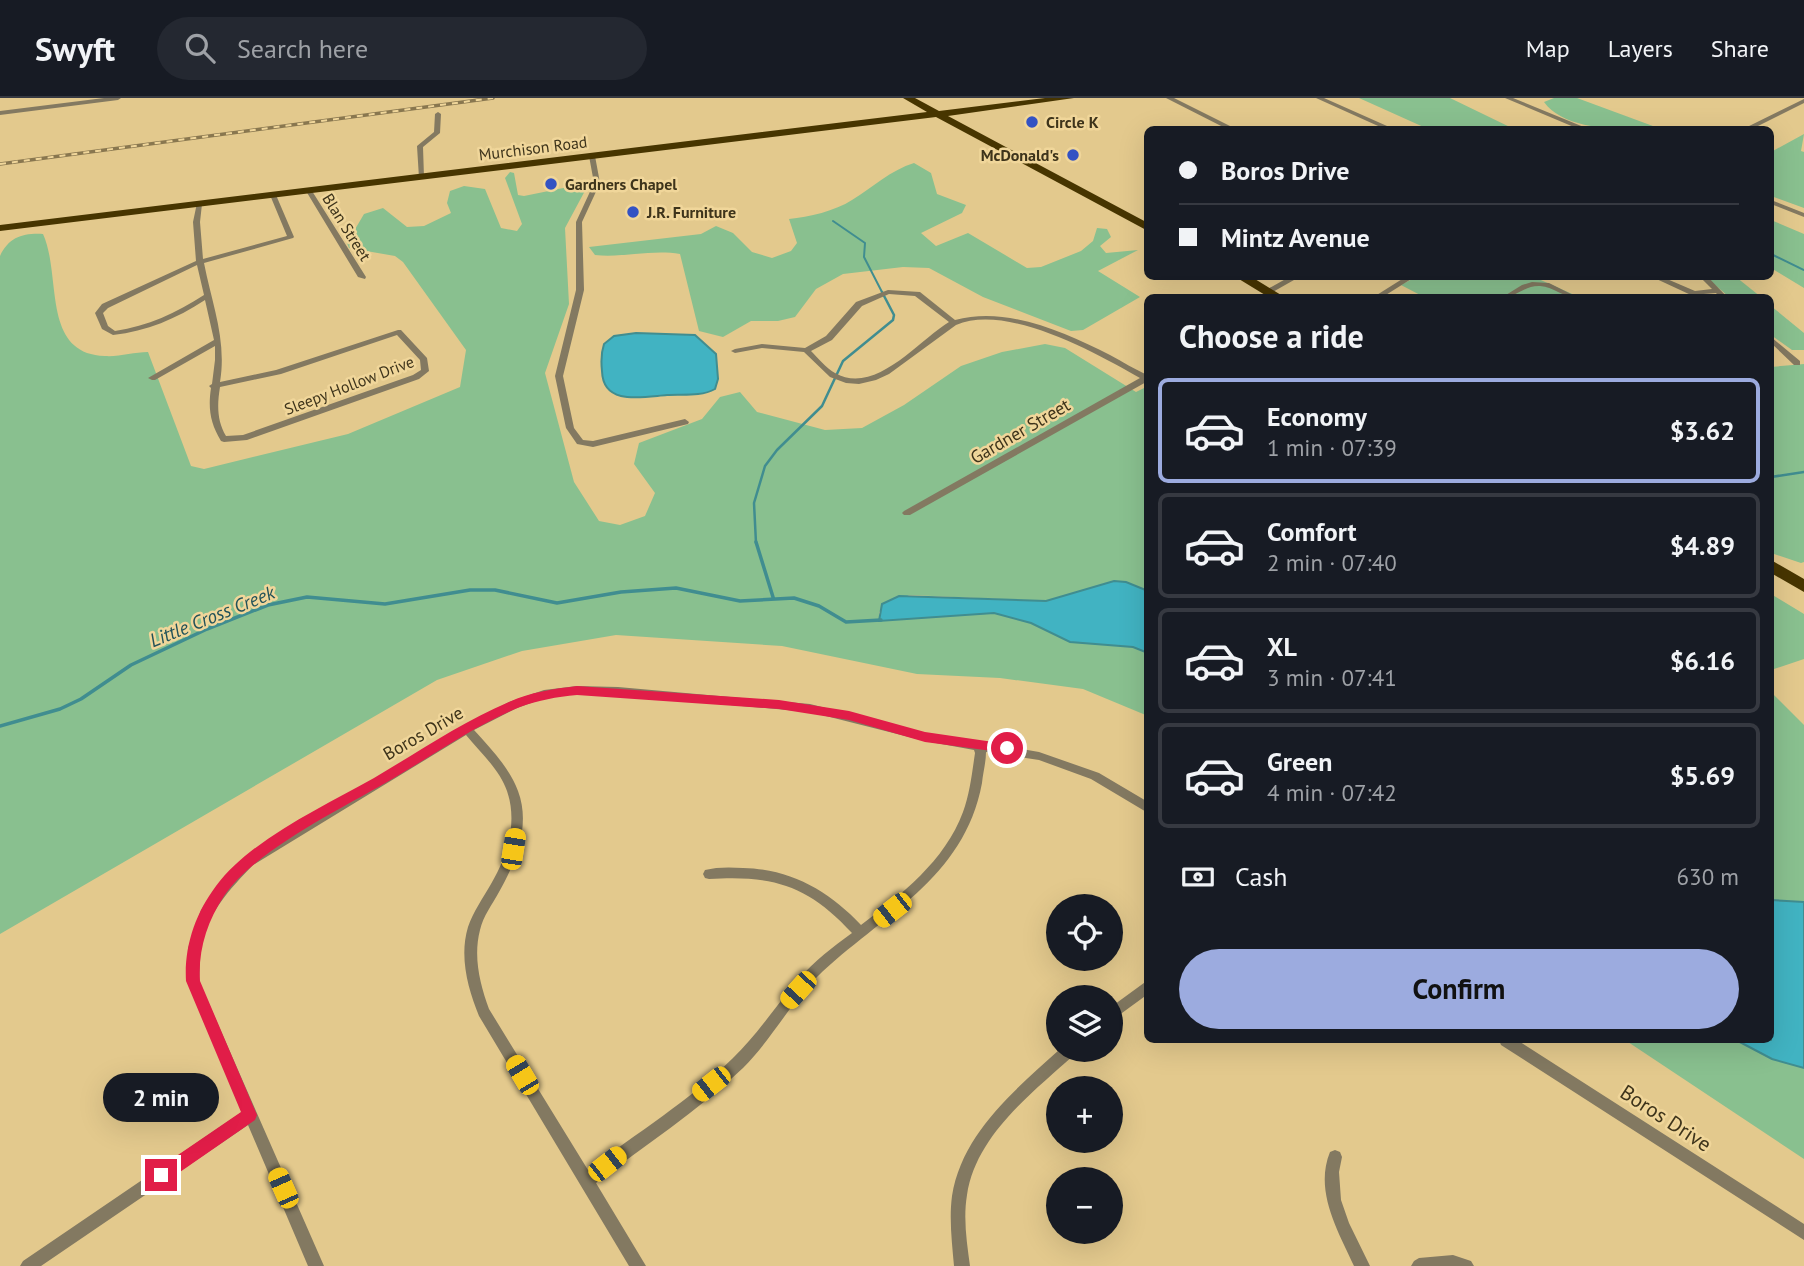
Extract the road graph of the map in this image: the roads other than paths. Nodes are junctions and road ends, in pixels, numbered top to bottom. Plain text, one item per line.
1 (118, 98) edge
2 (908, 98) edge
3 (1069, 98) edge
4 (1168, 98) edge
5 (1319, 98) edge
6 (1508, 98) edge
7 (1804, 101) edge
8 (0, 113) edge
9 (438, 114) dead end
10 (938, 114) junction
11 (1227, 126) edge
12 (1384, 126) edge
13 (1578, 126) edge
14 (1752, 126) edge
15 (592, 156) junction
16 (421, 177) junction
17 (309, 191) junction
18 (273, 195) junction
19 (1774, 203) edge
20 (199, 204) junction
21 (1804, 215) edge
22 (1144, 226) edge
23 (0, 228) edge
24 (201, 262) junction
25 (362, 277) dead end
26 (1248, 280) edge
27 (1293, 280) edge
28 (1406, 280) edge
29 (1663, 280) edge
30 (1706, 280) edge
31 (1718, 291) junction
32 (1274, 294) edge
33 (1381, 294) edge
34 (1511, 294) edge
35 (1567, 294) edge
36 (1721, 294) edge
37 (207, 296) junction
38 (955, 323) junction
39 (218, 341) junction
40 (1774, 342) edge
41 (806, 350) junction
42 (735, 351) dead end
43 (1797, 363) dead end
44 (1144, 376) edge
45 (152, 378) dead end
46 (1144, 380) edge
47 (213, 386) junction
48 (685, 422) dead end
49 (907, 513) dead end
50 (1774, 568) edge
51 (1804, 586) edge
52 (467, 729) junction
53 (977, 744) junction
54 (1144, 805) edge
55 (709, 874) dead end
56 (861, 934) junction
57 (1144, 989) edge
58 (1123, 1006) edge
59 (1511, 1043) edge
60 (1056, 1062) edge
61 (250, 1115) junction
62 (1335, 1157) dead end
63 (586, 1181) junction
64 (1804, 1233) edge
65 (29, 1266) edge
66 (316, 1266) edge
67 (638, 1266) edge
68 (962, 1266) edge
69 (1362, 1266) edge
70 (1419, 1266) edge
71 (1466, 1266) edge

1 - 8 street
2 - 10 main road
3 - 10 main road, Murchison Road
4 - 11 street
5 - 12 street
6 - 13 street
7 - 14 street
9 - 16 street
10 - 15 main road, Murchison Road
10 - 22 main road
15 - 16 main road, Murchison Road
15 - 48 street
16 - 17 main road, Murchison Road
17 - 18 main road, Murchison Road
17 - 25 street, Blan Street
18 - 20 main road, Murchison Road
18 - 24 street
19 - 21 street
20 - 23 main road, Murchison Road
20 - 24 street, Sleepy Hollow Drive
24 - 37 street, Sleepy Hollow Drive
24 - 37 street
26 - 32 main road
27 - 32 street
28 - 33 street
29 - 31 street
30 - 31 street
31 - 36 street
34 - 35 street
37 - 39 street, Sleepy Hollow Drive
38 - 41 street
38 - 41 street
38 - 44 street
39 - 45 street
39 - 47 street, Sleepy Hollow Drive
40 - 43 street
41 - 42 street
46 - 49 street, Gardner Street
47 - 47 street, Sleepy Hollow Drive
50 - 51 main road
52 - 53 street, Boros Drive
52 - 61 street, Boros Drive
52 - 63 street
53 - 54 street, Boros Drive
53 - 56 street
55 - 56 street
56 - 63 street
57 - 58 street
59 - 64 street, Boros Drive
60 - 68 street
61 - 65 street
61 - 66 street, Boros Drive
62 - 69 street
63 - 67 street
70 - 71 street

